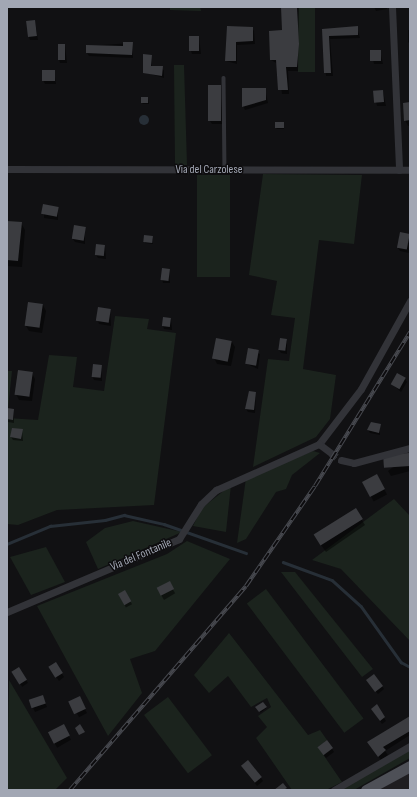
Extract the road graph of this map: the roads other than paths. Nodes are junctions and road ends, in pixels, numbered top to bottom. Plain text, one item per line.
1 (392, 7) edge
2 (224, 78) dead end
3 (7, 169) edge
4 (225, 170) junction
5 (399, 170) junction
6 (410, 170) edge
7 (410, 300) edge
8 (319, 444) junction
9 (410, 448) edge
10 (331, 453) tunnel mouth
11 (341, 460) tunnel mouth
12 (7, 612) edge
13 (410, 746) edge
14 (410, 766) edge
15 (334, 790) edge
16 (366, 790) edge

1 - 5 street
2 - 4 lane
3 - 4 street, Via del Carzolese
4 - 5 street, Via del Carzolese
5 - 6 street, Via del Carzolese
7 - 8 street
8 - 10 street
8 - 12 street, Via del Fontanile
9 - 11 street
13 - 15 street
14 - 16 main road

